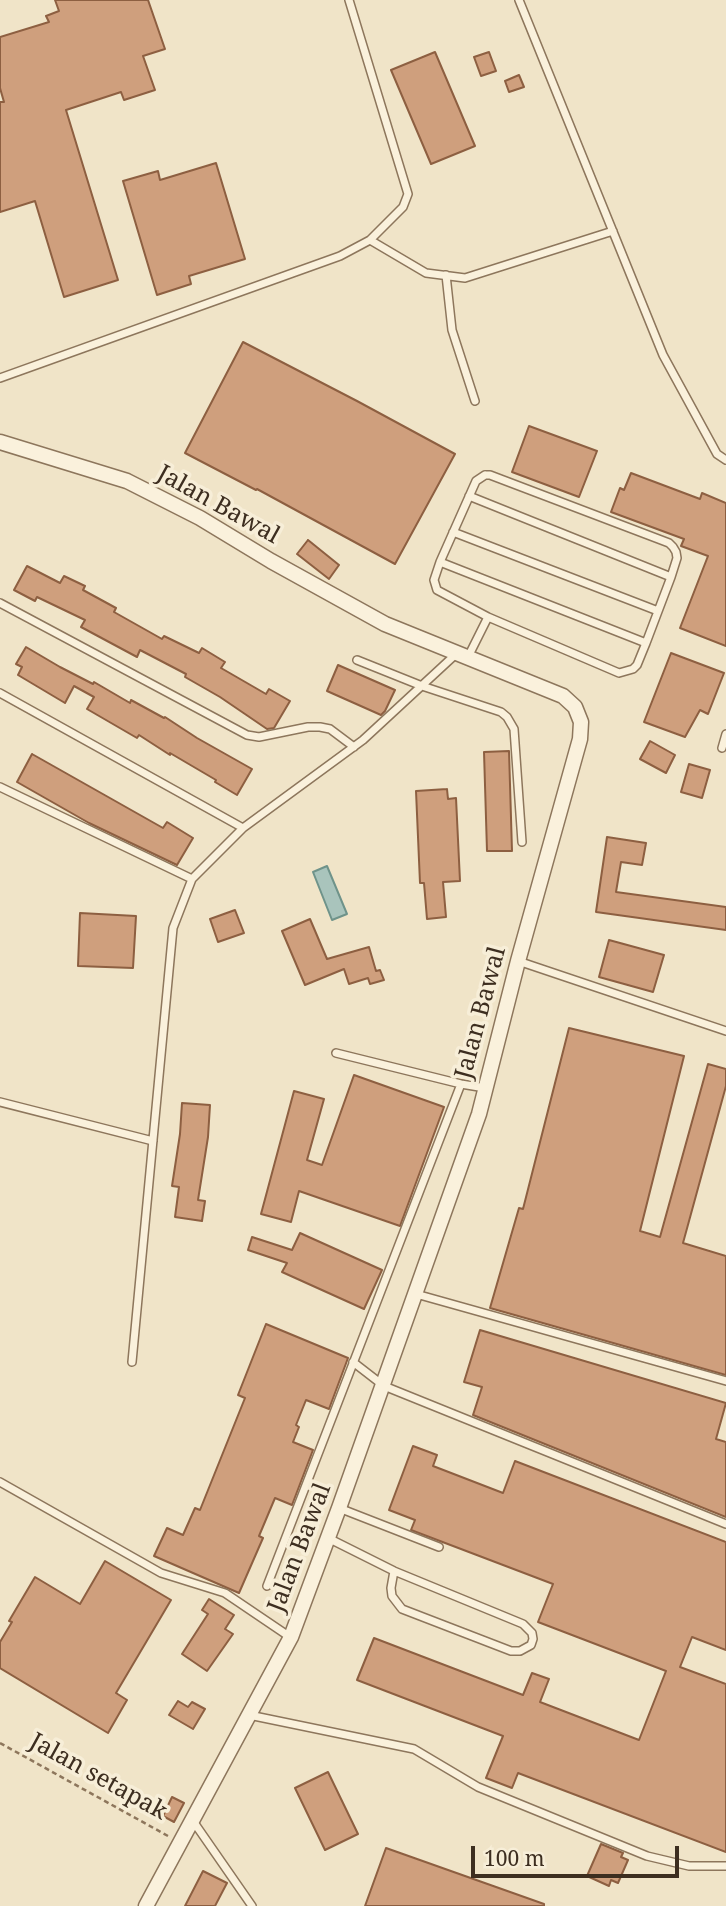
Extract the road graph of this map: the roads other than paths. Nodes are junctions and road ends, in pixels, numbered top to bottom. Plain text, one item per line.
1 (349, 0) edge
2 (519, 0) edge
3 (613, 231) junction
4 (370, 240) junction
5 (446, 275) junction
6 (0, 378) edge
7 (475, 401) dead end
8 (0, 442) edge
9 (726, 460) edge
10 (469, 496) junction
11 (453, 532) junction
12 (440, 562) junction
13 (671, 577) junction
14 (0, 603) edge
15 (659, 611) junction
16 (488, 617) junction
17 (646, 643) junction
18 (462, 656) junction
19 (357, 660) dead end
20 (422, 686) junction
21 (0, 693) edge
22 (726, 734) edge
23 (354, 747) junction
24 (722, 748) dead end
25 (0, 787) edge
26 (243, 828) junction
27 (522, 842) dead end
28 (192, 879) junction
29 (518, 961) junction
30 (726, 1031) edge
31 (336, 1053) dead end
32 (461, 1084) junction
33 (485, 1088) junction
34 (0, 1102) edge
35 (153, 1140) junction
36 (416, 1294) junction
37 (132, 1362) dead end
38 (354, 1362) junction
39 (726, 1381) edge
40 (384, 1386) junction
41 (0, 1482) edge
42 (340, 1508) junction
43 (726, 1524) edge
44 (328, 1538) junction
45 (439, 1547) dead end
46 (394, 1572) junction
47 (267, 1586) dead end
48 (291, 1637) junction
49 (248, 1715) junction
50 (194, 1821) junction
51 (726, 1866) edge
52 (146, 1906) edge
53 (252, 1906) edge

1 - 4 lane
2 - 3 lane
3 - 5 lane
3 - 9 lane
4 - 5 lane
4 - 6 lane
5 - 7 lane
8 - 18 street, Jalan Bawal
10 - 11 lane
10 - 13 lane
10 - 13 lane
11 - 12 lane
11 - 15 lane
12 - 16 lane
12 - 17 lane
13 - 15 lane
14 - 23 lane
15 - 17 lane
16 - 17 lane
16 - 18 lane
18 - 20 lane
18 - 29 street, Jalan Bawal
19 - 20 lane
20 - 23 lane
20 - 27 lane
21 - 26 lane
22 - 24 lane
23 - 26 lane
25 - 28 lane
26 - 28 lane
28 - 35 lane
29 - 30 lane
29 - 33 street, Jalan Bawal
31 - 32 lane
32 - 33 lane
32 - 38 lane
33 - 36 street, Jalan Bawal
34 - 35 lane
35 - 37 lane
36 - 39 lane
36 - 40 street, Jalan Bawal
38 - 40 lane
38 - 47 lane
40 - 42 street, Jalan Bawal
40 - 43 lane
41 - 48 lane
42 - 44 street, Jalan Bawal
42 - 45 lane
44 - 46 lane
44 - 48 street, Jalan Bawal
46 - 46 lane
48 - 49 street, Jalan Bawal
49 - 50 street, Jalan Bawal
49 - 51 lane
50 - 52 street, Jalan Bawal
50 - 53 lane

